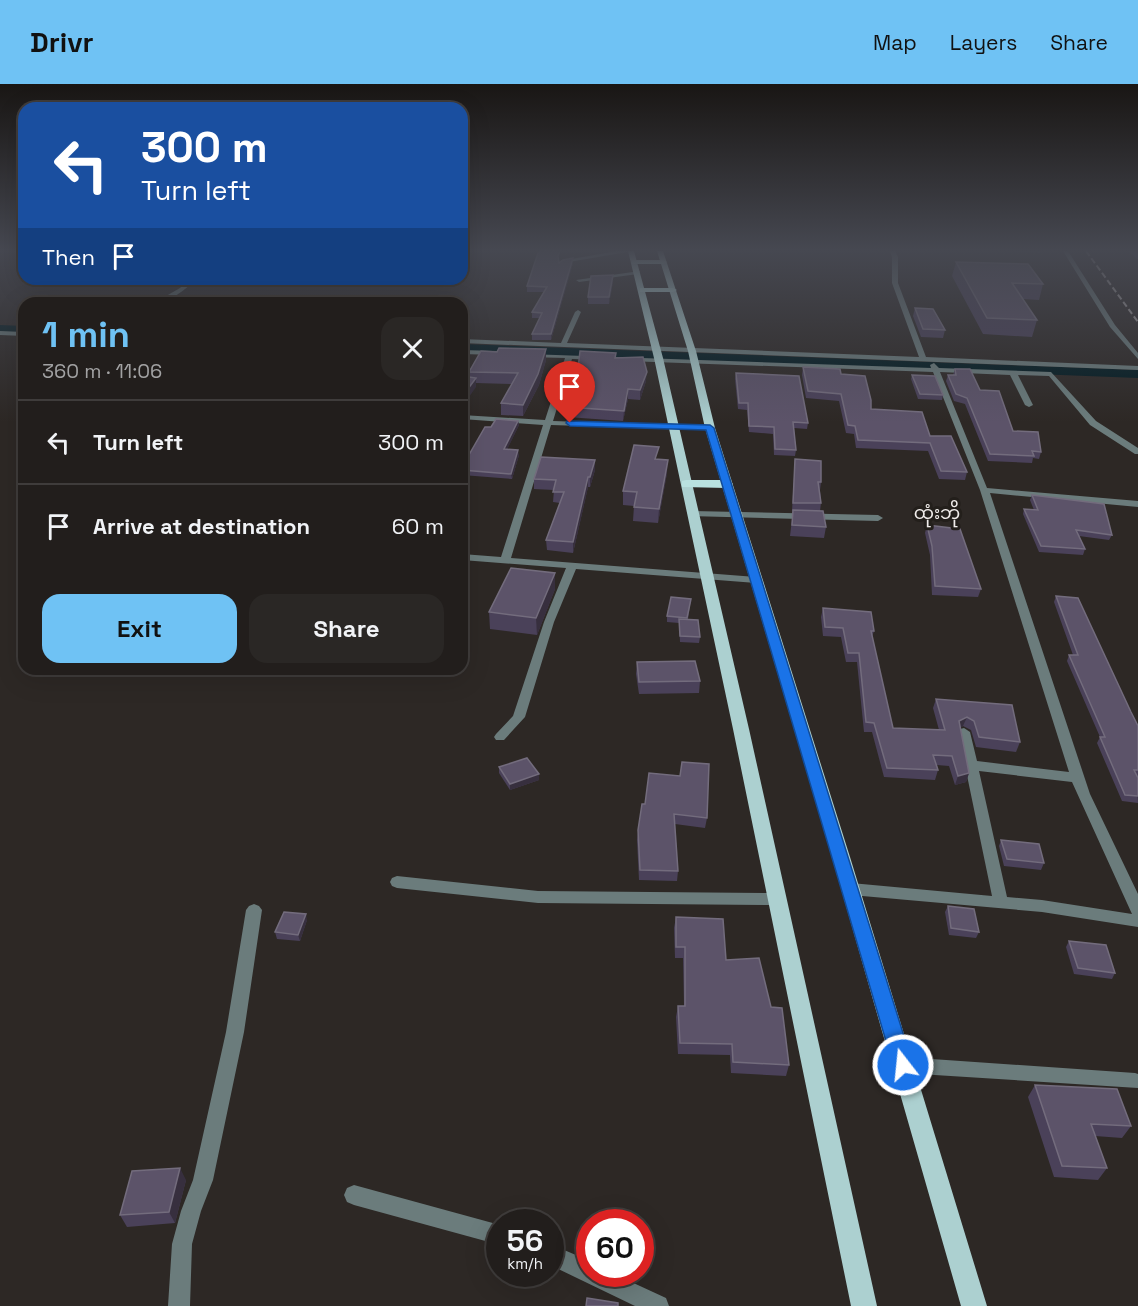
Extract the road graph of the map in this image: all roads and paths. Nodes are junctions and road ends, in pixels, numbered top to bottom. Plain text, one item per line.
1 (648, 308) edge
2 (679, 308) edge
3 (907, 308) edge
4 (1101, 308) edge
5 (578, 312) dead end
6 (0, 325) edge
7 (18, 326) edge
8 (0, 333) edge
9 (18, 334) edge
10 (468, 341) edge
11 (563, 345) junction
12 (468, 352) edge
13 (510, 354) edge
14 (522, 354) edge
15 (659, 354) junction
16 (693, 355) junction
17 (569, 356) junction
18 (1138, 357) edge
19 (932, 364) junction
20 (1138, 368) edge
21 (1018, 369) junction
22 (1029, 405) dead end
23 (468, 417) edge
24 (550, 423) junction
25 (673, 427) junction
26 (710, 428) junction
27 (1138, 452) edge
28 (686, 484) junction
29 (727, 484) junction
30 (984, 490) junction
31 (1138, 504) edge
32 (692, 514) junction
33 (737, 514) junction
34 (878, 518) dead end
35 (468, 557) edge
36 (505, 560) junction
37 (572, 566) junction
38 (706, 578) junction
39 (756, 580) junction
40 (964, 732) edge
41 (500, 737) dead end
42 (970, 765) junction
43 (1078, 778) junction
44 (397, 882) dead end
45 (851, 889) junction
46 (776, 899) junction
47 (1001, 902) junction
48 (254, 910) dead end
49 (1138, 910) edge
50 (1138, 921) edge
51 (903, 1065) junction
52 (1135, 1081) dead end
53 (354, 1195) dead end
54 (486, 1231) edge
55 (619, 1287) edge
56 (179, 1306) edge
57 (658, 1306) edge
58 (864, 1306) edge
59 (974, 1306) edge

1 - 15 main road
2 - 16 main road
3 - 19 street
4 - 18 street
5 - 11 street
6 - 7 street
8 - 9 street
10 - 11 street
11 - 15 street
12 - 13 street
14 - 17 street
15 - 16 street
15 - 16 street
15 - 17 street
15 - 25 main road
16 - 19 street
16 - 19 street
16 - 26 main road
17 - 24 street
19 - 21 street
19 - 21 street
19 - 30 street
20 - 21 street
21 - 22 street
21 - 27 street
23 - 24 street
24 - 25 street
24 - 36 street
25 - 26 street
25 - 28 main road
26 - 29 main road
28 - 29 highway
28 - 32 main road
29 - 33 main road
30 - 31 street
30 - 43 street
32 - 33 street
32 - 38 main road
33 - 34 street
33 - 39 main road
35 - 36 street
36 - 37 street
37 - 38 street
37 - 41 street
38 - 39 street
38 - 46 main road
39 - 45 main road
40 - 42 street
42 - 43 street
42 - 47 street
43 - 49 street
44 - 46 street
45 - 47 street
45 - 51 main road
46 - 58 main road
47 - 50 street
48 - 56 street
51 - 52 street
51 - 59 main road
53 - 54 street
55 - 57 street

